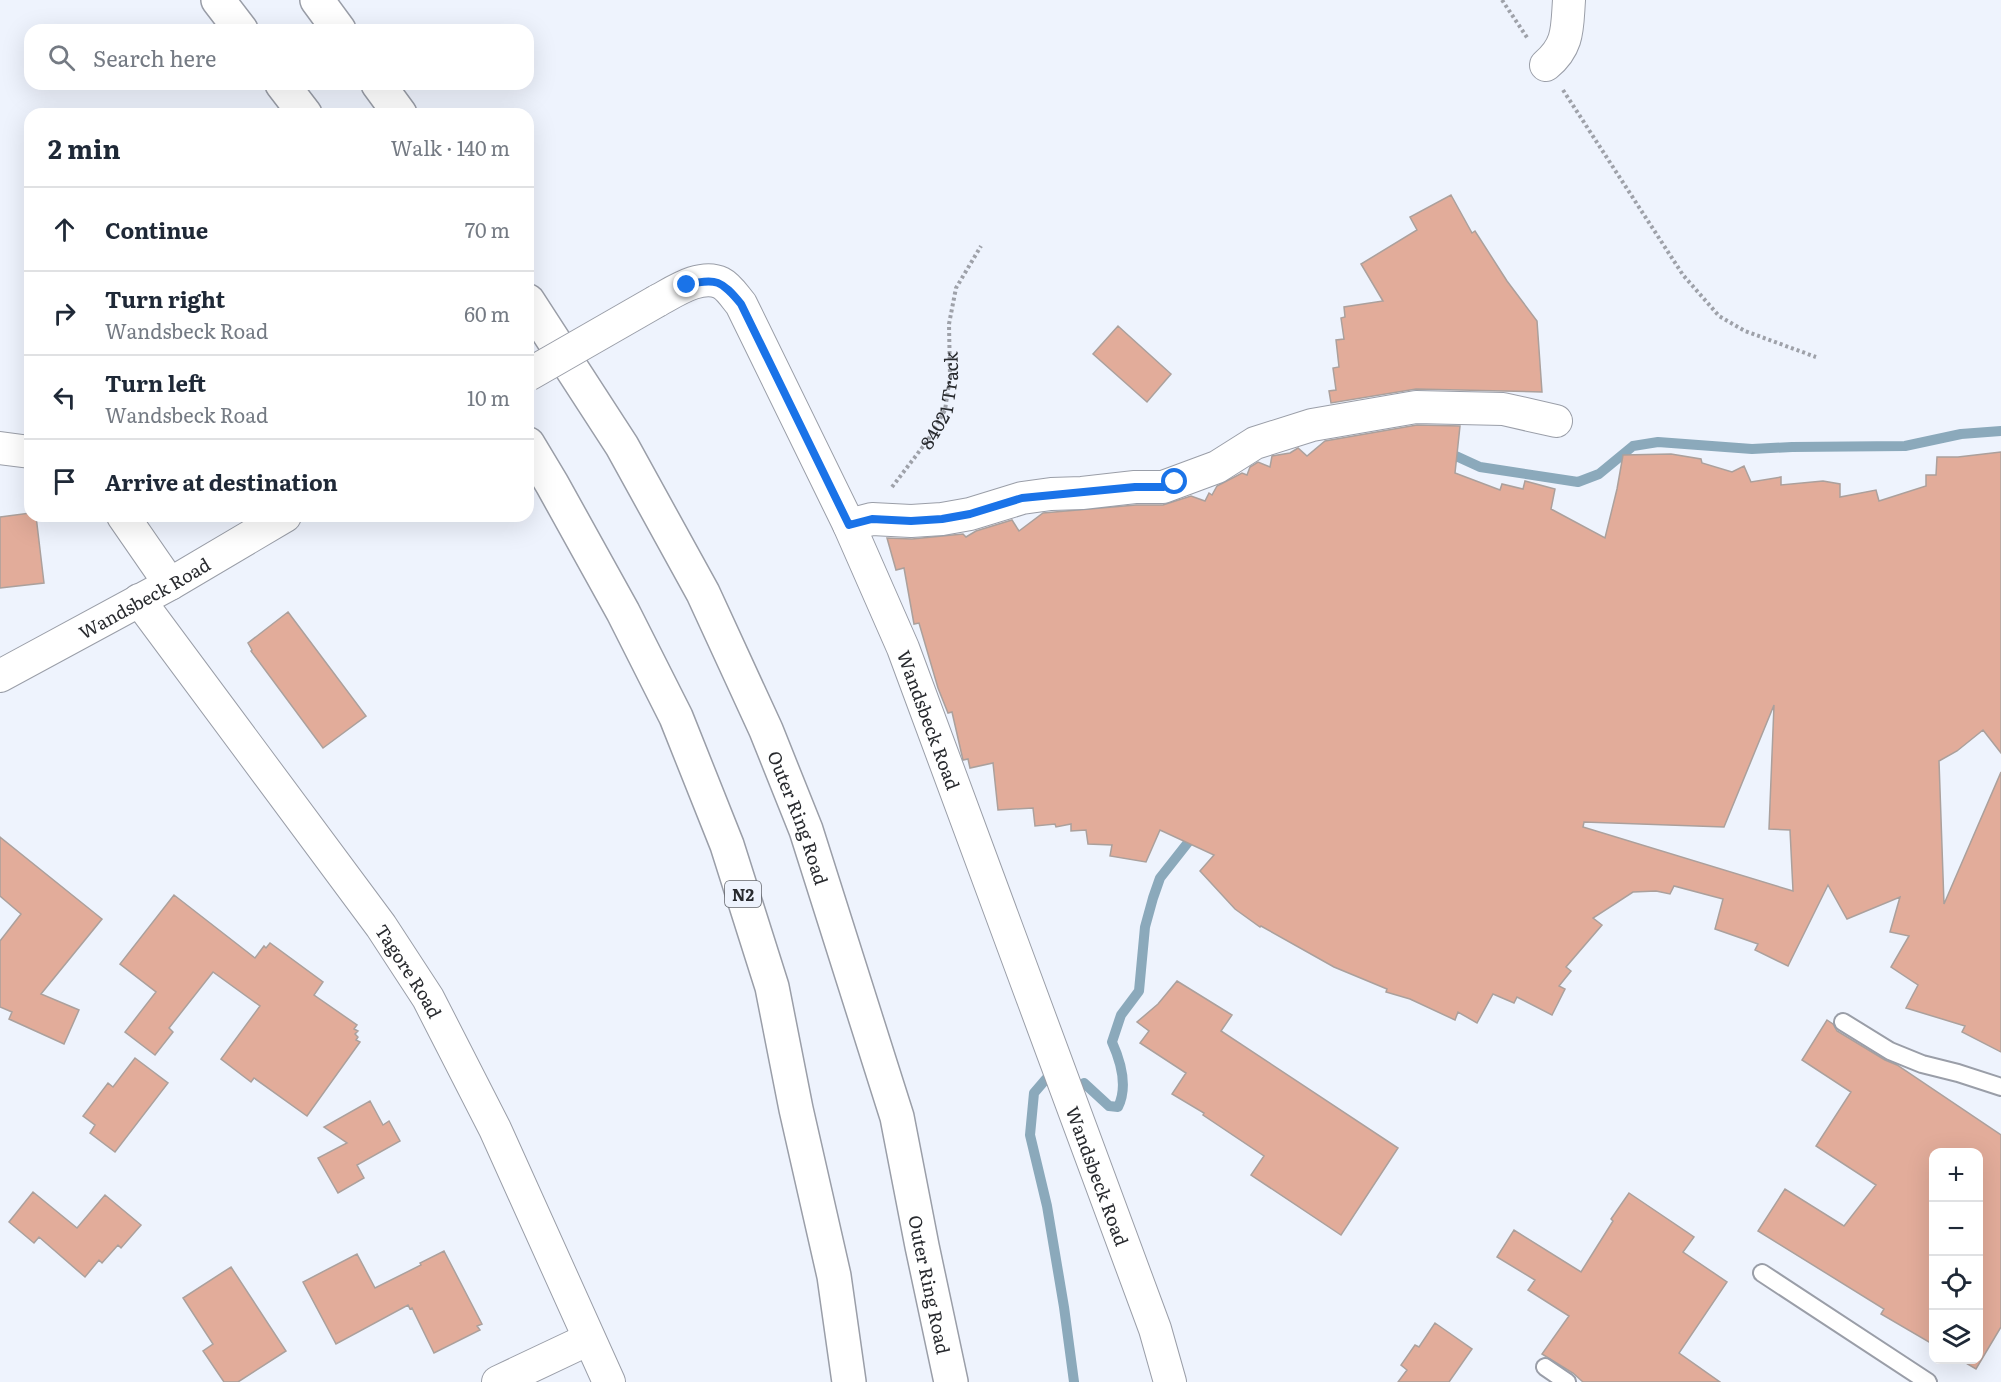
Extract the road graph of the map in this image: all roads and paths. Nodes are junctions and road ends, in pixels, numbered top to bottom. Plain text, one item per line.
1 (218, 0) edge
2 (317, 0) edge
3 (1502, 0) edge
4 (1569, 0) edge
5 (236, 24) edge
6 (335, 24) edge
7 (1546, 65) junction
8 (287, 90) edge
9 (382, 90) edge
10 (300, 108) edge
11 (396, 108) edge
12 (981, 246) dead end
13 (534, 310) edge
14 (1816, 357) dead end
15 (534, 372) edge
16 (1556, 421) dead end
17 (0, 448) edge
18 (24, 451) edge
19 (534, 454) edge
20 (127, 522) edge
21 (275, 522) edge
22 (861, 522) junction
23 (170, 584) junction
24 (139, 600) junction
25 (0, 676) edge
26 (1843, 1022) dead end
27 (2001, 1086) edge
28 (1762, 1273) dead end
29 (589, 1339) junction
30 (1545, 1367) dead end
31 (498, 1382) edge
32 (609, 1382) edge
33 (849, 1382) edge
34 (951, 1382) edge
35 (1170, 1382) edge
36 (1567, 1382) edge
37 (1928, 1382) edge

1 - 5 highway
2 - 6 highway
3 - 7 path
4 - 7 street
7 - 14 path
8 - 10 highway
9 - 11 highway
12 - 22 path, 84021 Track
13 - 34 highway, Outer Ring Road
15 - 22 street, Wandsbeck Road, bridge
16 - 22 street
17 - 18 street
19 - 33 highway, N2
20 - 23 street
21 - 23 street, Wandsbeck Road
22 - 35 street, Wandsbeck Road
23 - 24 street, Wandsbeck Road
24 - 25 street, Wandsbeck Road
24 - 29 street, Tagore Road
26 - 27 lane
28 - 37 lane
29 - 31 street
29 - 32 street, Tagore Road
30 - 36 lane

